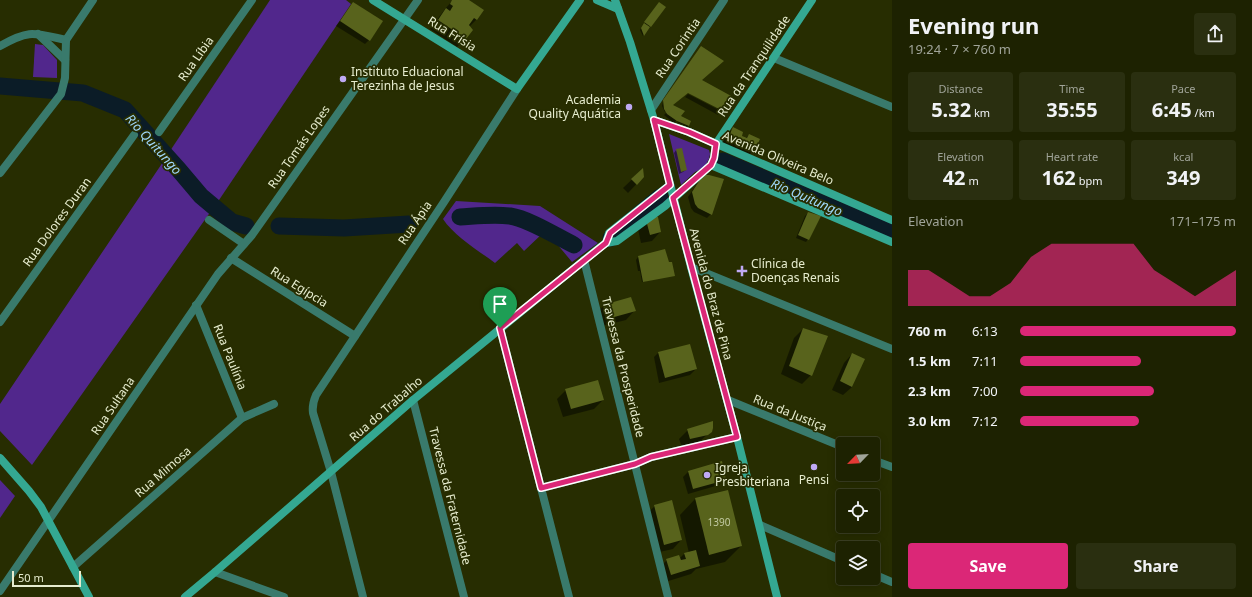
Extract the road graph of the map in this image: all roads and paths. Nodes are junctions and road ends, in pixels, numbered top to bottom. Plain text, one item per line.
1 (93, 0) edge
2 (252, 0) edge
3 (374, 0) edge
4 (418, 0) edge
5 (583, 0) edge
6 (597, 0) edge
7 (615, 0) edge
8 (724, 0) edge
9 (812, 0) edge
10 (618, 9) junction
11 (404, 19) junction
12 (37, 34) junction
13 (66, 40) junction
14 (0, 46) edge
15 (774, 58) junction
16 (66, 60) junction
17 (517, 89) junction
18 (892, 107) edge
19 (651, 110) junction
20 (654, 120) junction
21 (159, 132) dead end
22 (134, 135) dead end
23 (716, 144) junction
24 (711, 165) junction
25 (0, 173) edge
26 (670, 185) junction
27 (673, 198) junction
28 (209, 220) dead end
29 (892, 220) edge
30 (892, 242) edge
31 (606, 243) junction
32 (244, 244) junction
33 (231, 258) junction
34 (584, 260) junction
35 (691, 267) junction
36 (196, 305) junction
37 (0, 322) edge
38 (500, 328) junction
39 (355, 336) junction
40 (892, 349) edge
41 (413, 400) junction
42 (728, 400) junction
43 (274, 404) dead end
44 (242, 418) junction
45 (737, 437) junction
46 (836, 444) edge
47 (0, 458) edge
48 (880, 463) edge
49 (635, 464) junction
50 (892, 467) edge
51 (331, 472) junction
52 (541, 488) junction
53 (49, 520) junction
54 (760, 525) junction
55 (836, 558) edge
56 (73, 567) junction
57 (215, 572) junction
58 (880, 577) edge
59 (892, 582) edge
60 (0, 591) edge
61 (89, 597) edge
62 (185, 597) edge
63 (284, 597) edge
64 (363, 597) edge
65 (464, 597) edge
66 (569, 597) edge
67 (668, 597) edge
68 (777, 597) edge

1 - 13 street
2 - 21 street, Rua Líbia
3 - 11 street, Rua Frísia
4 - 11 street, Rua Tomás Lopes
5 - 17 street, Rua Ápia
6 - 10 street
7 - 10 street, Avenida do Braz de Pina
8 - 19 street, Rua Corintia
9 - 15 street, Rua da Tranquilidade
10 - 19 street, Avenida do Braz de Pina
11 - 17 street, Rua Frísia
11 - 32 street, Rua Tomás Lopes
12 - 13 street
12 - 14 street
12 - 16 street
13 - 16 street
15 - 18 street
15 - 23 street, Rua da Tranquilidade
16 - 25 street
17 - 39 street, Rua Ápia
19 - 20 street, Avenida do Braz de Pina
20 - 23 street, Avenida Oliveira Belo
20 - 26 street, Avenida do Braz de Pina
22 - 37 street, Rua Dolores Duran
23 - 24 street, Rua da Tranquilidade
23 - 29 street, Avenida Oliveira Belo
24 - 27 street
24 - 30 street
26 - 27 street, Avenida do Braz de Pina
26 - 31 street, Rua do Trabalho
27 - 31 street, Rua do Trabalho
27 - 35 street, Avenida do Braz de Pina
28 - 32 street
31 - 34 street, Rua do Trabalho
32 - 33 street, Rua Tomás Lopes
33 - 36 street, Rua Tomás Lopes
33 - 39 street, Rua Egípcia
34 - 38 street, Rua do Trabalho
34 - 49 street, Travessa da Prosperidade
35 - 40 street
35 - 42 street, Avenida do Braz de Pina
36 - 44 street, Rua Paulínia
36 - 53 street, Rua Sultana
38 - 41 street, Rua do Trabalho
38 - 52 street
39 - 51 street, Rua Ápia
41 - 51 street, Rua do Trabalho
41 - 65 street, Travessa da Fraternidade
42 - 45 street, Avenida do Braz de Pina
42 - 46 street, Rua da Justiça
43 - 44 street, Rua Mimosa
44 - 56 street, Rua Mimosa
45 - 49 street
45 - 54 street, Avenida do Braz de Pina
47 - 53 street
48 - 50 street
49 - 52 street
49 - 67 street, Travessa da Prosperidade
51 - 57 street, Rua do Trabalho
51 - 64 street, Rua Ápia
52 - 66 street
53 - 56 street
53 - 60 street, Rua Sultana
54 - 55 street
54 - 68 street, Avenida do Braz de Pina
56 - 61 street
57 - 62 street, Rua do Trabalho
57 - 63 street
58 - 59 street

